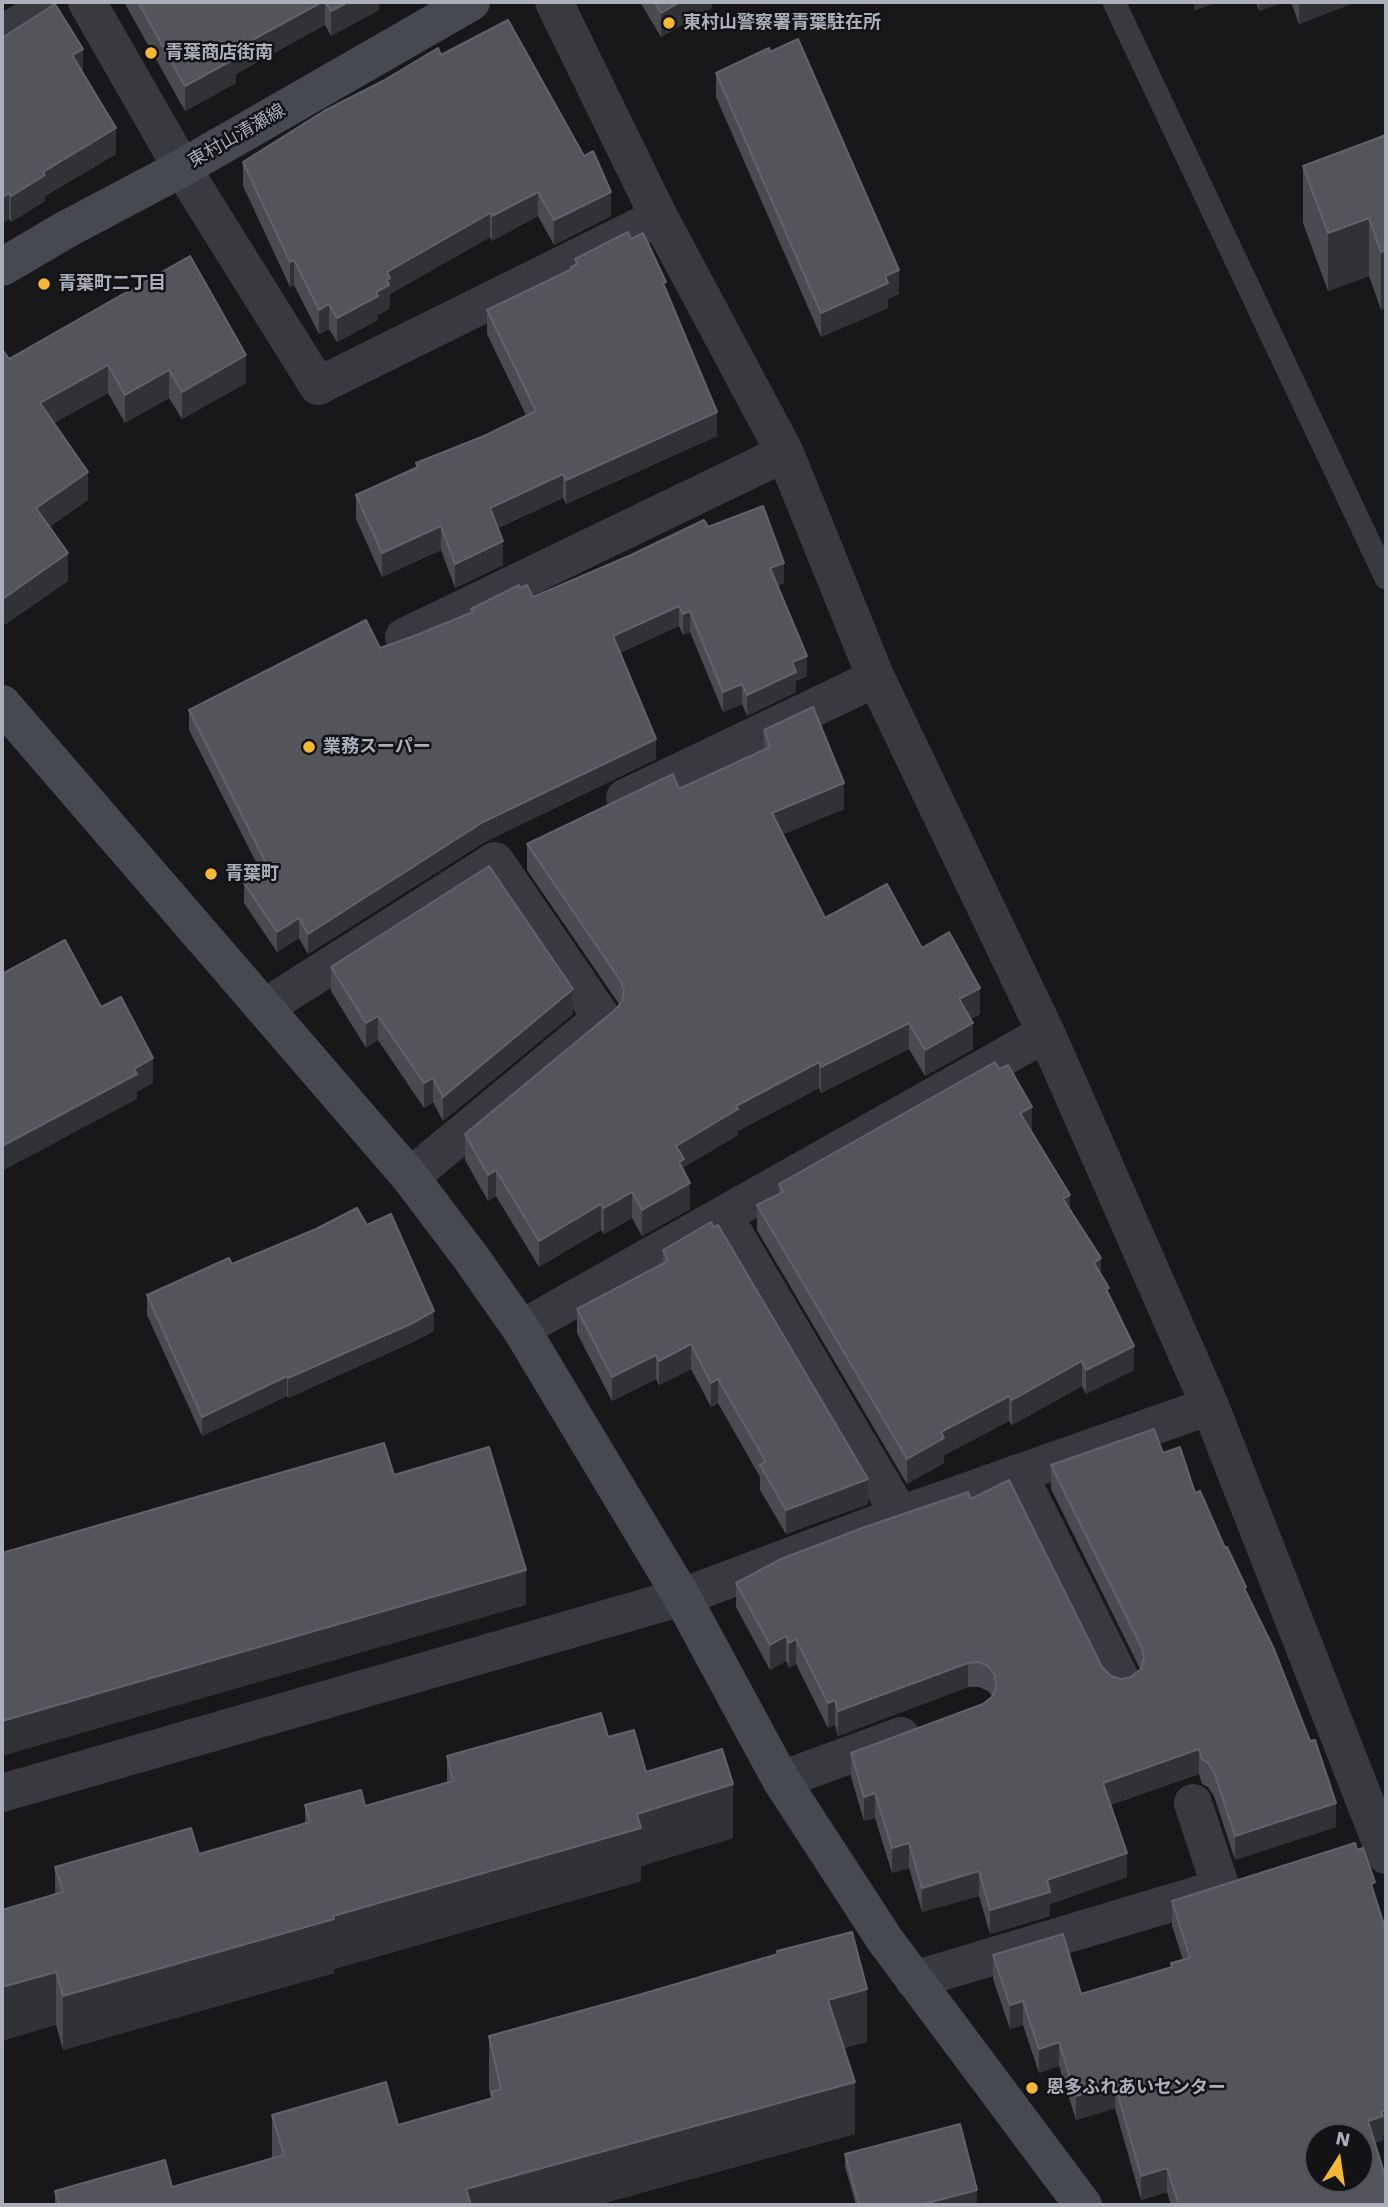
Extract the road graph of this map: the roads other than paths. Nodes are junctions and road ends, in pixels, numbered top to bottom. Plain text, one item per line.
1 (42, 2) edge
2 (88, 2) edge
3 (471, 2) edge
4 (554, 2) edge
5 (1114, 2) edge
6 (2, 25) edge
7 (183, 168) junction
8 (659, 217) junction
9 (2, 267) edge
10 (785, 453) junction
11 (1386, 578) edge
12 (404, 637) edge
13 (876, 678) junction
14 (2, 704) edge
15 (593, 814) edge
16 (531, 843) edge
17 (495, 861) junction
18 (264, 1008) junction
19 (1046, 1032) junction
20 (410, 1177) junction
21 (723, 1215) junction
22 (521, 1329) junction
23 (1210, 1406) junction
24 (1018, 1473) junction
25 (900, 1515) junction
26 (682, 1598) junction
27 (1122, 1682) edge
28 (936, 1722) edge
29 (781, 1780) junction
30 (2, 1793) edge
31 (1193, 1803) dead end
32 (1383, 1846) edge
33 (1340, 1849) edge
34 (914, 1980) junction
35 (1083, 2205) edge

1 - 6 lane
2 - 7 street
3 - 7 street, 東村山清瀬線
4 - 8 street
5 - 11 lane
7 - 8 street
7 - 9 street, 東村山清瀬線
8 - 10 street
10 - 12 street
10 - 13 street
13 - 15 street
13 - 19 street
14 - 18 street
16 - 17 street
17 - 18 street
17 - 20 street
18 - 20 street
19 - 21 street
19 - 23 street
20 - 22 street
21 - 22 street
21 - 25 street
22 - 26 street
23 - 24 street
23 - 32 street
24 - 25 street
24 - 27 street
25 - 26 street
26 - 29 street
26 - 30 street
28 - 29 street
29 - 34 street
31 - 34 street
32 - 33 street
34 - 35 street

